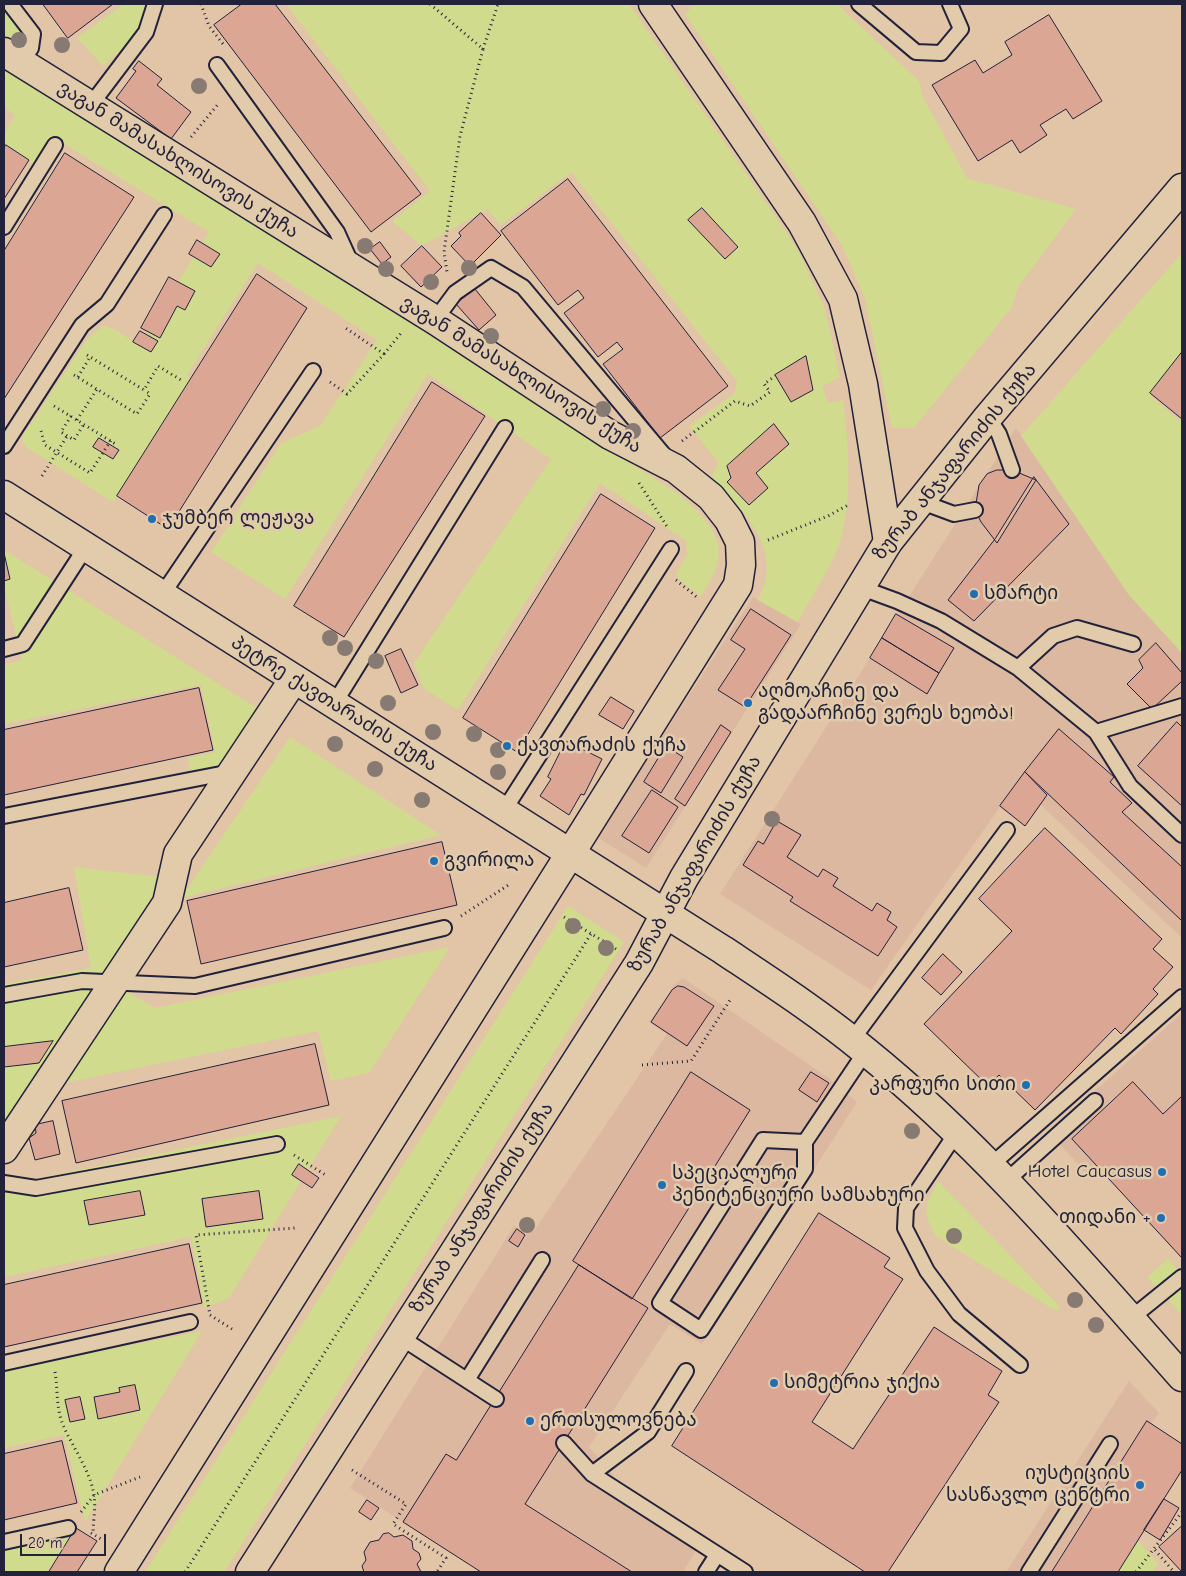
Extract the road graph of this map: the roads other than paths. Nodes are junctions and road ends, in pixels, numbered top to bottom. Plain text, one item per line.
1 (10, 4) edge
2 (155, 4) edge
3 (653, 4) edge
4 (859, 4) edge
5 (950, 4) edge
6 (12, 57) edge
7 (216, 65) dead end
8 (90, 106) junction
9 (55, 145) dead end
10 (1182, 188) edge
11 (164, 215) dead end
12 (4, 227) edge
13 (354, 269) junction
14 (435, 320) junction
15 (313, 371) road end
16 (988, 417) junction
17 (505, 428) dead end
18 (4, 446) edge
19 (670, 462) junction
20 (1012, 470) dead end
21 (4, 495) edge
22 (919, 501) junction
23 (975, 510) dead end
24 (888, 542) junction
25 (86, 547) junction
26 (672, 549) road end
27 (859, 587) junction
28 (162, 595) junction
29 (1133, 644) dead end
30 (4, 649) edge
31 (1018, 668) junction
32 (294, 679) junction
33 (334, 704) junction
34 (1182, 706) edge
35 (1096, 732) junction
36 (232, 772) junction
37 (503, 812) junction
38 (4, 816) edge
39 (1007, 830) dead end
40 (1182, 835) edge
41 (570, 854) junction
42 (665, 913) junction
43 (444, 928) road end
44 (112, 984) junction
45 (4, 995) edge
46 (1182, 997) edge
47 (859, 1045) junction
48 (1095, 1101) dead end
49 (957, 1132) junction
50 (805, 1142) junction
51 (277, 1144) dead end
52 (4, 1149) edge
53 (997, 1174) junction
54 (4, 1183) edge
55 (542, 1260) dead end
56 (1182, 1277) edge
57 (1130, 1319) junction
58 (190, 1322) dead end
59 (400, 1337) junction
60 (4, 1362) edge
61 (1020, 1365) dead end
62 (686, 1372) dead end
63 (1182, 1377) edge
64 (467, 1380) junction
65 (496, 1398) dead end
66 (564, 1443) dead end
67 (1110, 1444) dead end
68 (592, 1474) junction
69 (68, 1528) road end
70 (4, 1542) edge
71 (717, 1555) junction
72 (120, 1572) edge
73 (250, 1572) edge
74 (706, 1572) edge
75 (745, 1572) edge
76 (1029, 1572) edge

1 - 6 lane
2 - 8 lane
3 - 24 main road
4 - 5 lane
6 - 8 main road, ვაგან მამასახლისოვის ქუჩა
7 - 13 lane
8 - 13 main road, ვაგან მამასახლისოვის ქუჩა
9 - 12 lane
10 - 16 main road, ზურაბ ანჯაფარიძის ქუჩა
11 - 18 lane
13 - 14 main road, ვაგან მამასახლისოვის ქუჩა
14 - 19 main road, ვაგან მამასახლისოვის ქუჩა
14 - 19 lane
15 - 28 lane
16 - 20 lane
16 - 22 main road, ზურაბ ანჯაფარიძის ქუჩა
17 - 33 lane
19 - 41 main road, ვაგან მამასახლისოვის ქუჩა
21 - 25 main road, პეტრე ქავთარაძის ქუჩა
22 - 23 lane
22 - 24 main road, ზურაბ ანჯაფარიძის ქუჩა
24 - 27 main road, ზურაბ ანჯაფარიძის ქუჩა
25 - 28 main road, პეტრე ქავთარაძის ქუჩა
25 - 30 lane
26 - 37 lane
27 - 31 lane
27 - 42 main road, ზურაბ ანჯაფარიძის ქუჩა
28 - 32 main road, პეტრე ქავთარაძის ქუჩა
29 - 31 lane
31 - 35 lane
32 - 33 main road, პეტრე ქავთარაძის ქუჩა
32 - 36 main road
33 - 37 main road, პეტრე ქავთარაძის ქუჩა
34 - 35 lane
35 - 40 lane
36 - 38 lane
36 - 44 main road
37 - 41 main road, პეტრე ქავთარაძის ქუჩა
39 - 47 lane
41 - 42 main road, პეტრე ქავთარაძის ქუჩა
41 - 72 main road
42 - 47 main road, პეტრე ქავთარაძის ქუჩა
42 - 59 main road, ზურაბ ანჯაფარიძის ქუჩა
43 - 44 lane
44 - 45 lane
44 - 52 main road
46 - 53 lane
47 - 49 main road, პეტრე ქავთარაძის ქუჩა
47 - 50 lane
48 - 53 lane
49 - 53 main road, პეტრე ქავთარაძის ქუჩა
49 - 61 lane
50 - 50 lane
51 - 54 lane
53 - 57 main road, პეტრე ქავთარაძის ქუჩა
55 - 64 lane
56 - 57 lane
57 - 63 main road, პეტრე ქავთარაძის ქუჩა
58 - 60 lane
59 - 64 lane
59 - 73 main road, ზურაბ ანჯაფარიძის ქუჩა
62 - 68 lane
64 - 65 lane
66 - 68 lane
67 - 76 lane
68 - 71 lane
69 - 70 lane
71 - 74 lane
71 - 75 lane

